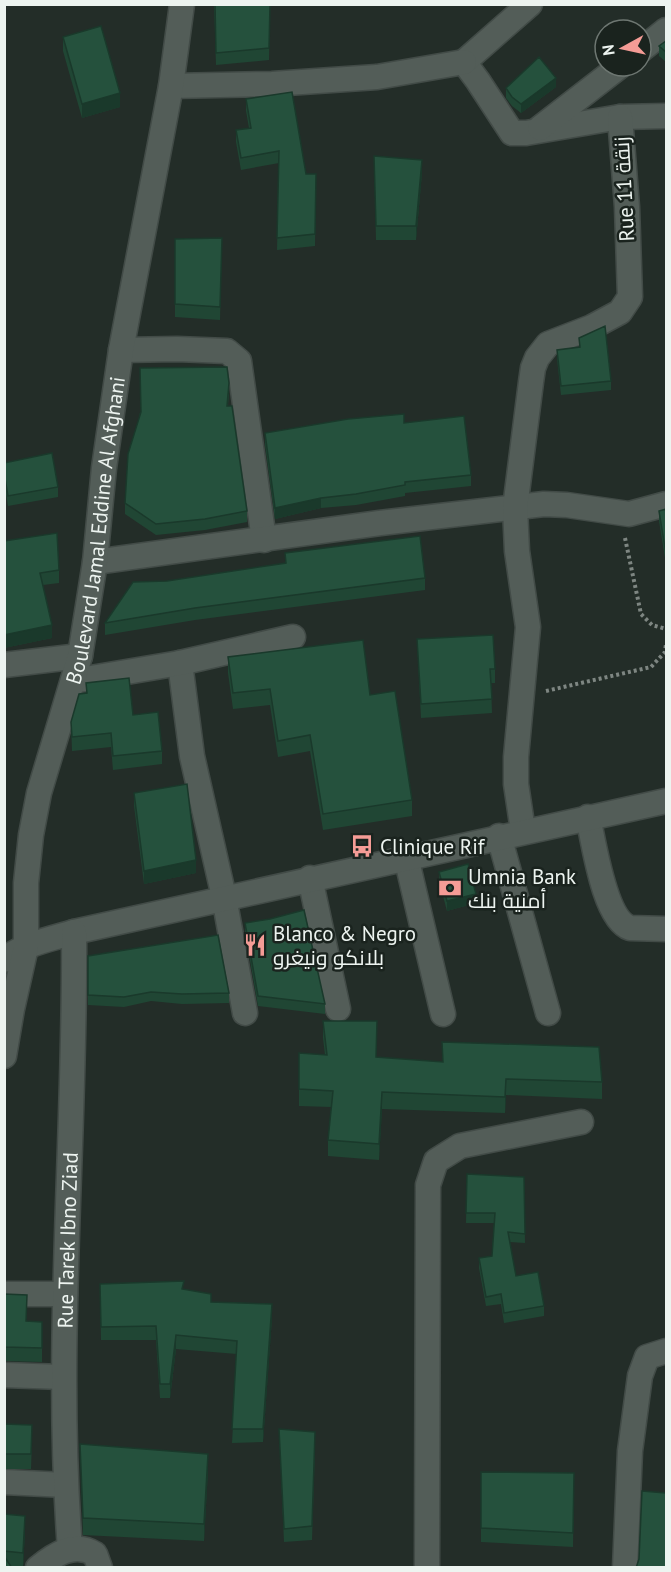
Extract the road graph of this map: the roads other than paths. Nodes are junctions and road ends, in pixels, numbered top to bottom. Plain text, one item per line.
1 (182, 4) edge
2 (530, 4) edge
3 (666, 30) edge
4 (653, 40) edge
5 (464, 62) junction
6 (604, 78) edge
7 (171, 87) junction
8 (666, 116) edge
9 (620, 117) junction
10 (536, 131) junction
11 (121, 350) junction
12 (666, 504) edge
13 (515, 508) junction
14 (264, 540) junction
15 (95, 562) junction
16 (293, 637) dead end
17 (80, 656) junction
18 (180, 663) junction
19 (4, 665) edge
20 (73, 681) junction
21 (666, 801) edge
22 (588, 817) junction
23 (523, 831) junction
24 (499, 836) junction
25 (406, 857) junction
26 (310, 878) junction
27 (224, 897) junction
28 (666, 929) edge
29 (74, 932) junction
30 (12, 954) edge
31 (338, 1009) dead end
32 (245, 1013) dead end
33 (548, 1013) dead end
34 (443, 1014) dead end
35 (4, 1056) edge
36 (581, 1122) dead end
37 (4, 1294) edge
38 (65, 1294) junction
39 (666, 1351) edge
40 (4, 1376) edge
41 (63, 1377) junction
42 (4, 1482) edge
43 (65, 1485) junction
44 (70, 1549) junction
45 (100, 1566) edge
46 (38, 1568) edge
47 (427, 1568) edge
48 (625, 1568) edge

1 - 7 street, Boulevard Jamal Eddine Al Afghani
2 - 5 street
3 - 4 street
5 - 7 street
5 - 10 street
6 - 10 street
7 - 11 street, Boulevard Jamal Eddine Al Afghani
8 - 9 street
9 - 10 street
9 - 13 street, Rue 11 زنقة
11 - 14 street
11 - 15 street, Boulevard Jamal Eddine Al Afghani
12 - 13 street
13 - 14 street
13 - 23 street, Rue 11 زنقة
14 - 15 street
15 - 17 street, Boulevard Jamal Eddine Al Afghani
16 - 18 street
17 - 19 street
17 - 20 street, Boulevard Jamal Eddine Al Afghani
18 - 20 street
18 - 27 street
20 - 30 street, Boulevard Jamal Eddine Al Afghani
21 - 22 street
22 - 23 street
22 - 28 street
23 - 24 street
24 - 25 street
24 - 33 street
25 - 26 street
25 - 34 street
26 - 27 street
26 - 31 street
27 - 29 street
27 - 32 street
29 - 30 street
29 - 38 street, Rue Tarek Ibno Ziad
30 - 35 street, Boulevard Jamal Eddine Al Afghani
36 - 47 street
37 - 38 street
38 - 41 street, Rue Tarek Ibno Ziad
39 - 48 street
40 - 41 street
41 - 43 street, Rue Tarek Ibno Ziad
42 - 43 street
43 - 44 street, Rue Tarek Ibno Ziad
44 - 45 street
44 - 46 street

